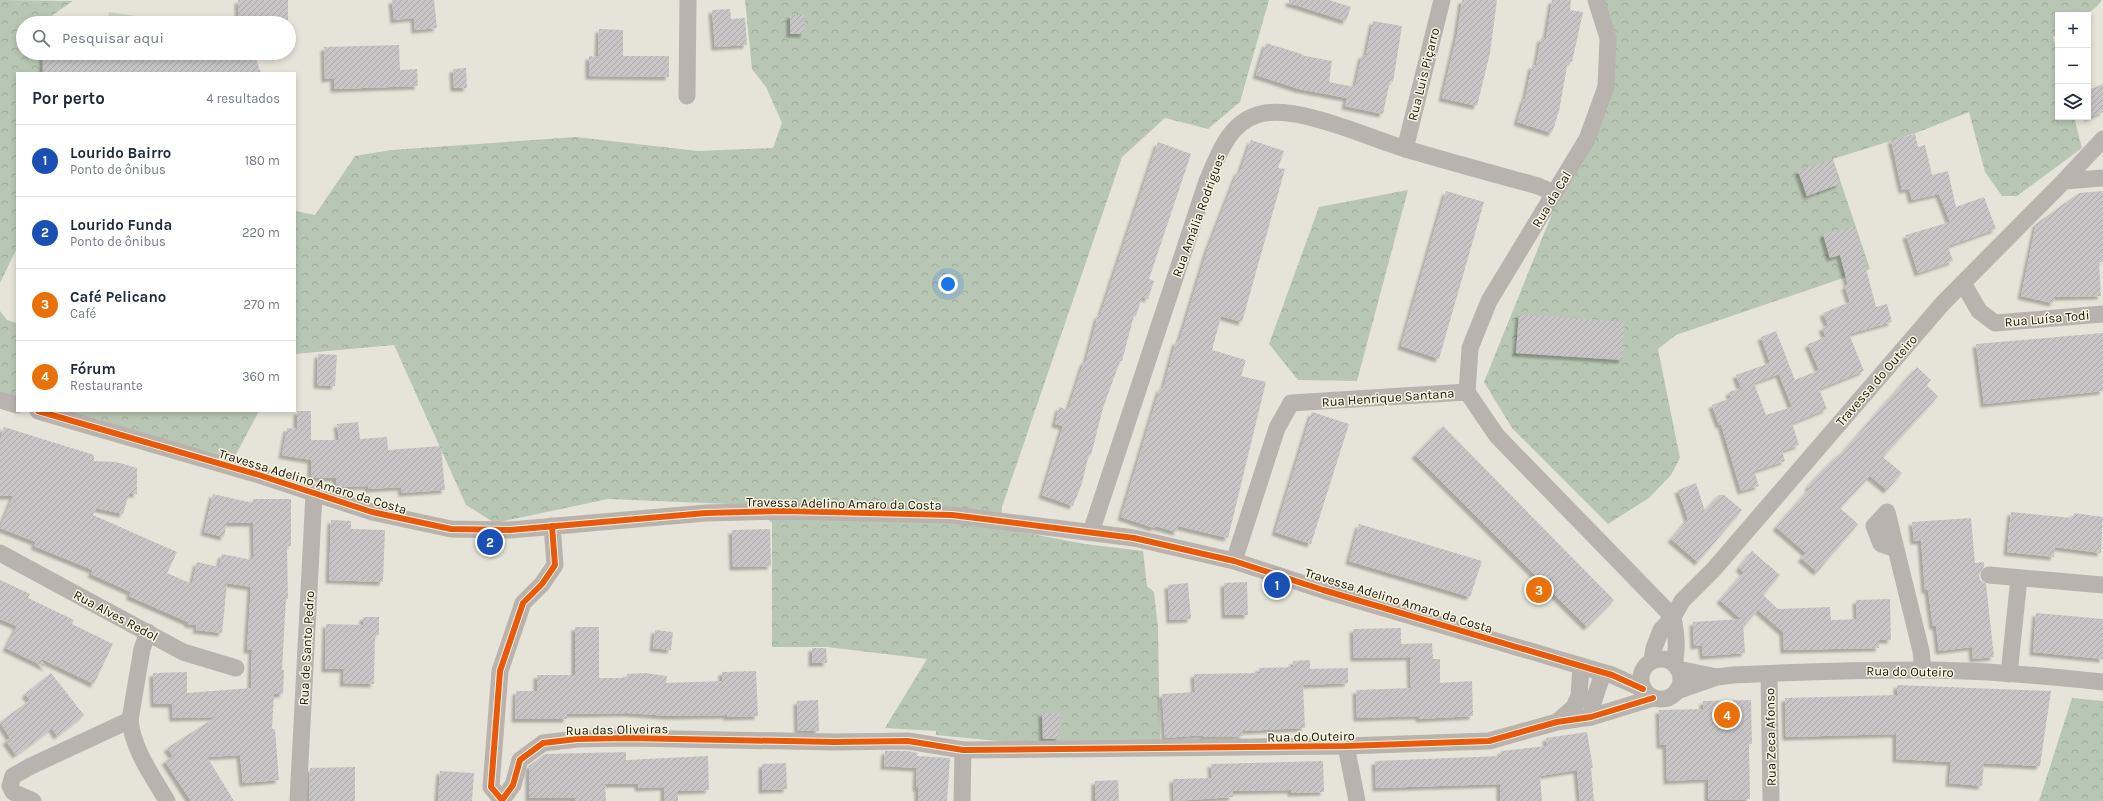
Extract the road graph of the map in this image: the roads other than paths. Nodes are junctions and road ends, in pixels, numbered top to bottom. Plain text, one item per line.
1 (688, 0) edge
2 (1442, 0) edge
3 (1596, 0) edge
4 (687, 96) dead end
5 (2103, 139) edge
6 (1405, 149) junction
7 (2103, 178) edge
8 (2064, 181) junction
9 (1554, 193) junction
10 (1963, 283) junction
11 (2103, 314) edge
12 (1468, 392) junction
13 (0, 400) edge
14 (16, 405) edge
15 (41, 412) edge
16 (314, 494) junction
17 (552, 526) junction
18 (1091, 532) junction
19 (1896, 549) dead end
20 (0, 553) edge
21 (1234, 561) junction
22 (1989, 575) dead end
23 (2019, 578) junction
24 (2103, 585) edge
25 (1673, 617) junction
26 (148, 632) junction
27 (1647, 665) junction
28 (1581, 666) junction
29 (1676, 667) junction
30 (236, 668) dead end
31 (1923, 670) junction
32 (1607, 674) junction
33 (1769, 674) junction
34 (2009, 674) junction
35 (1717, 677) junction
36 (2103, 682) edge
37 (1677, 691) junction
38 (1648, 694) junction
39 (1592, 717) junction
40 (130, 720) junction
41 (1557, 722) junction
42 (1346, 746) junction
43 (963, 750) junction
44 (34, 801) edge
45 (167, 801) edge
46 (298, 801) edge
47 (502, 801) edge
48 (962, 801) edge
49 (1357, 801) edge
50 (1771, 801) edge

1 - 4 street
2 - 6 street, Rua Luis Piçarro
3 - 9 street, Rua da Cal
5 - 8 street, Travessa do Outeiro
6 - 9 street, Rua Amália Rodrigues
6 - 18 street, Rua Amália Rodrigues
7 - 8 street
8 - 10 street, Travessa do Outeiro
9 - 12 street, Rua da Cal
10 - 11 street, Rua Luísa Todi
10 - 25 street, Travessa do Outeiro
12 - 21 street, Rua Henrique Santana
12 - 25 street, Rua Henrique Santana
13 - 14 street
15 - 16 street, Travessa Adelino Amaro da Costa
16 - 17 street, Travessa Adelino Amaro da Costa
16 - 46 street, Rua de Santo Pedro
17 - 18 street, Travessa Adelino Amaro da Costa
17 - 47 street, Rua das Oliveiras
18 - 21 street, Travessa Adelino Amaro da Costa
19 - 31 street
20 - 26 street, Rua Alves Redol
21 - 28 street, Travessa Adelino Amaro da Costa
22 - 23 street
23 - 24 street
23 - 34 street
25 - 27 street, Travessa do Outeiro
25 - 29 street
26 - 30 street, Rua Alves Redol
26 - 40 street
27 - 29 street
27 - 32 street
27 - 38 street
28 - 32 street, Travessa Adelino Amaro da Costa
28 - 41 street, Rua do Outeiro
29 - 35 street, Rua do Outeiro
29 - 37 street
31 - 33 street, Rua do Outeiro
31 - 34 street, Rua do Outeiro
32 - 38 street, Travessa Adelino Amaro da Costa
32 - 39 street
33 - 35 street, Rua do Outeiro
33 - 50 street, Rua Zeca Afonso
34 - 36 street, Rua do Outeiro
35 - 37 street, Rua do Outeiro
37 - 38 street
38 - 39 street, Rua do Outeiro
39 - 41 street, Rua do Outeiro
40 - 44 street
40 - 45 street
41 - 42 street, Rua do Outeiro
42 - 43 street, Rua do Outeiro
42 - 49 street
43 - 47 street, Rua das Oliveiras
43 - 48 street

